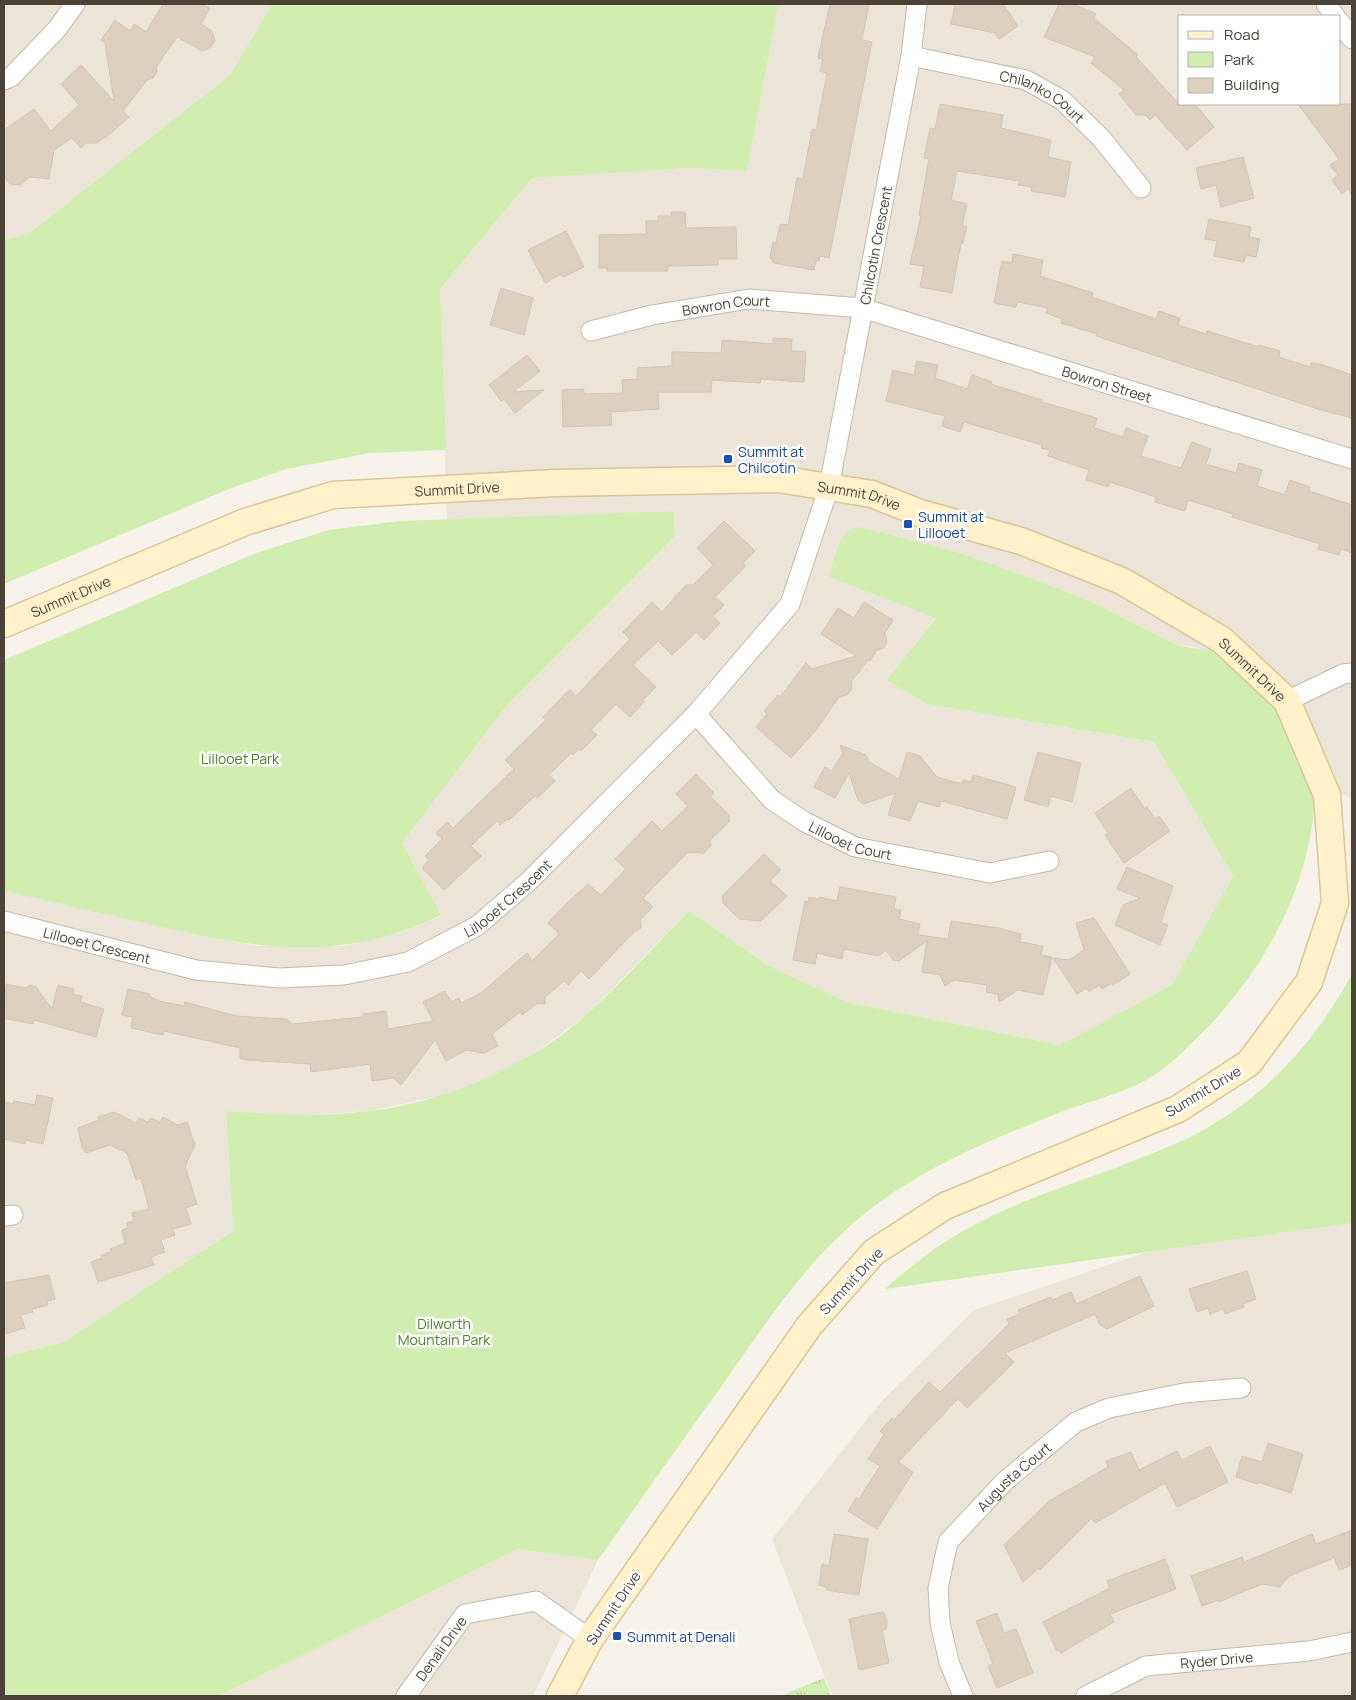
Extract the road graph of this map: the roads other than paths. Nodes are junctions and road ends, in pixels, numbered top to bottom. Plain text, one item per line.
1 (75, 4) edge
2 (917, 4) edge
3 (1326, 4) edge
4 (1334, 15) edge
5 (1341, 23) edge
6 (1352, 39) edge
7 (911, 56) junction
8 (4, 80) edge
9 (1141, 188) dead end
10 (862, 308) junction
11 (591, 331) dead end
12 (1352, 459) edge
13 (829, 487) junction
14 (4, 624) edge
15 (1352, 673) edge
16 (1287, 700) junction
17 (696, 714) junction
18 (1049, 861) dead end
19 (4, 921) edge
20 (1241, 1388) dead end
21 (590, 1639) junction
22 (1352, 1642) edge
23 (406, 1696) edge
24 (560, 1696) edge
25 (963, 1696) edge
26 (1086, 1696) edge

1 - 8 street
2 - 7 street, Chilcotin Crescent
3 - 4 street
5 - 6 street
7 - 9 street, Chilanko Court
7 - 10 street, Chilcotin Crescent
10 - 11 street, Bowron Court
10 - 12 street, Bowron Street
10 - 13 street, Chilcotin Crescent
13 - 14 street, Summit Drive
13 - 16 street, Summit Drive
13 - 17 street, Lillooet Crescent
15 - 16 street
16 - 21 street, Summit Drive
17 - 18 street, Lillooet Court
17 - 19 street, Lillooet Crescent
20 - 25 street, Augusta Court
21 - 23 street, Denali Drive
21 - 24 street, Summit Drive
22 - 26 street, Ryder Drive

